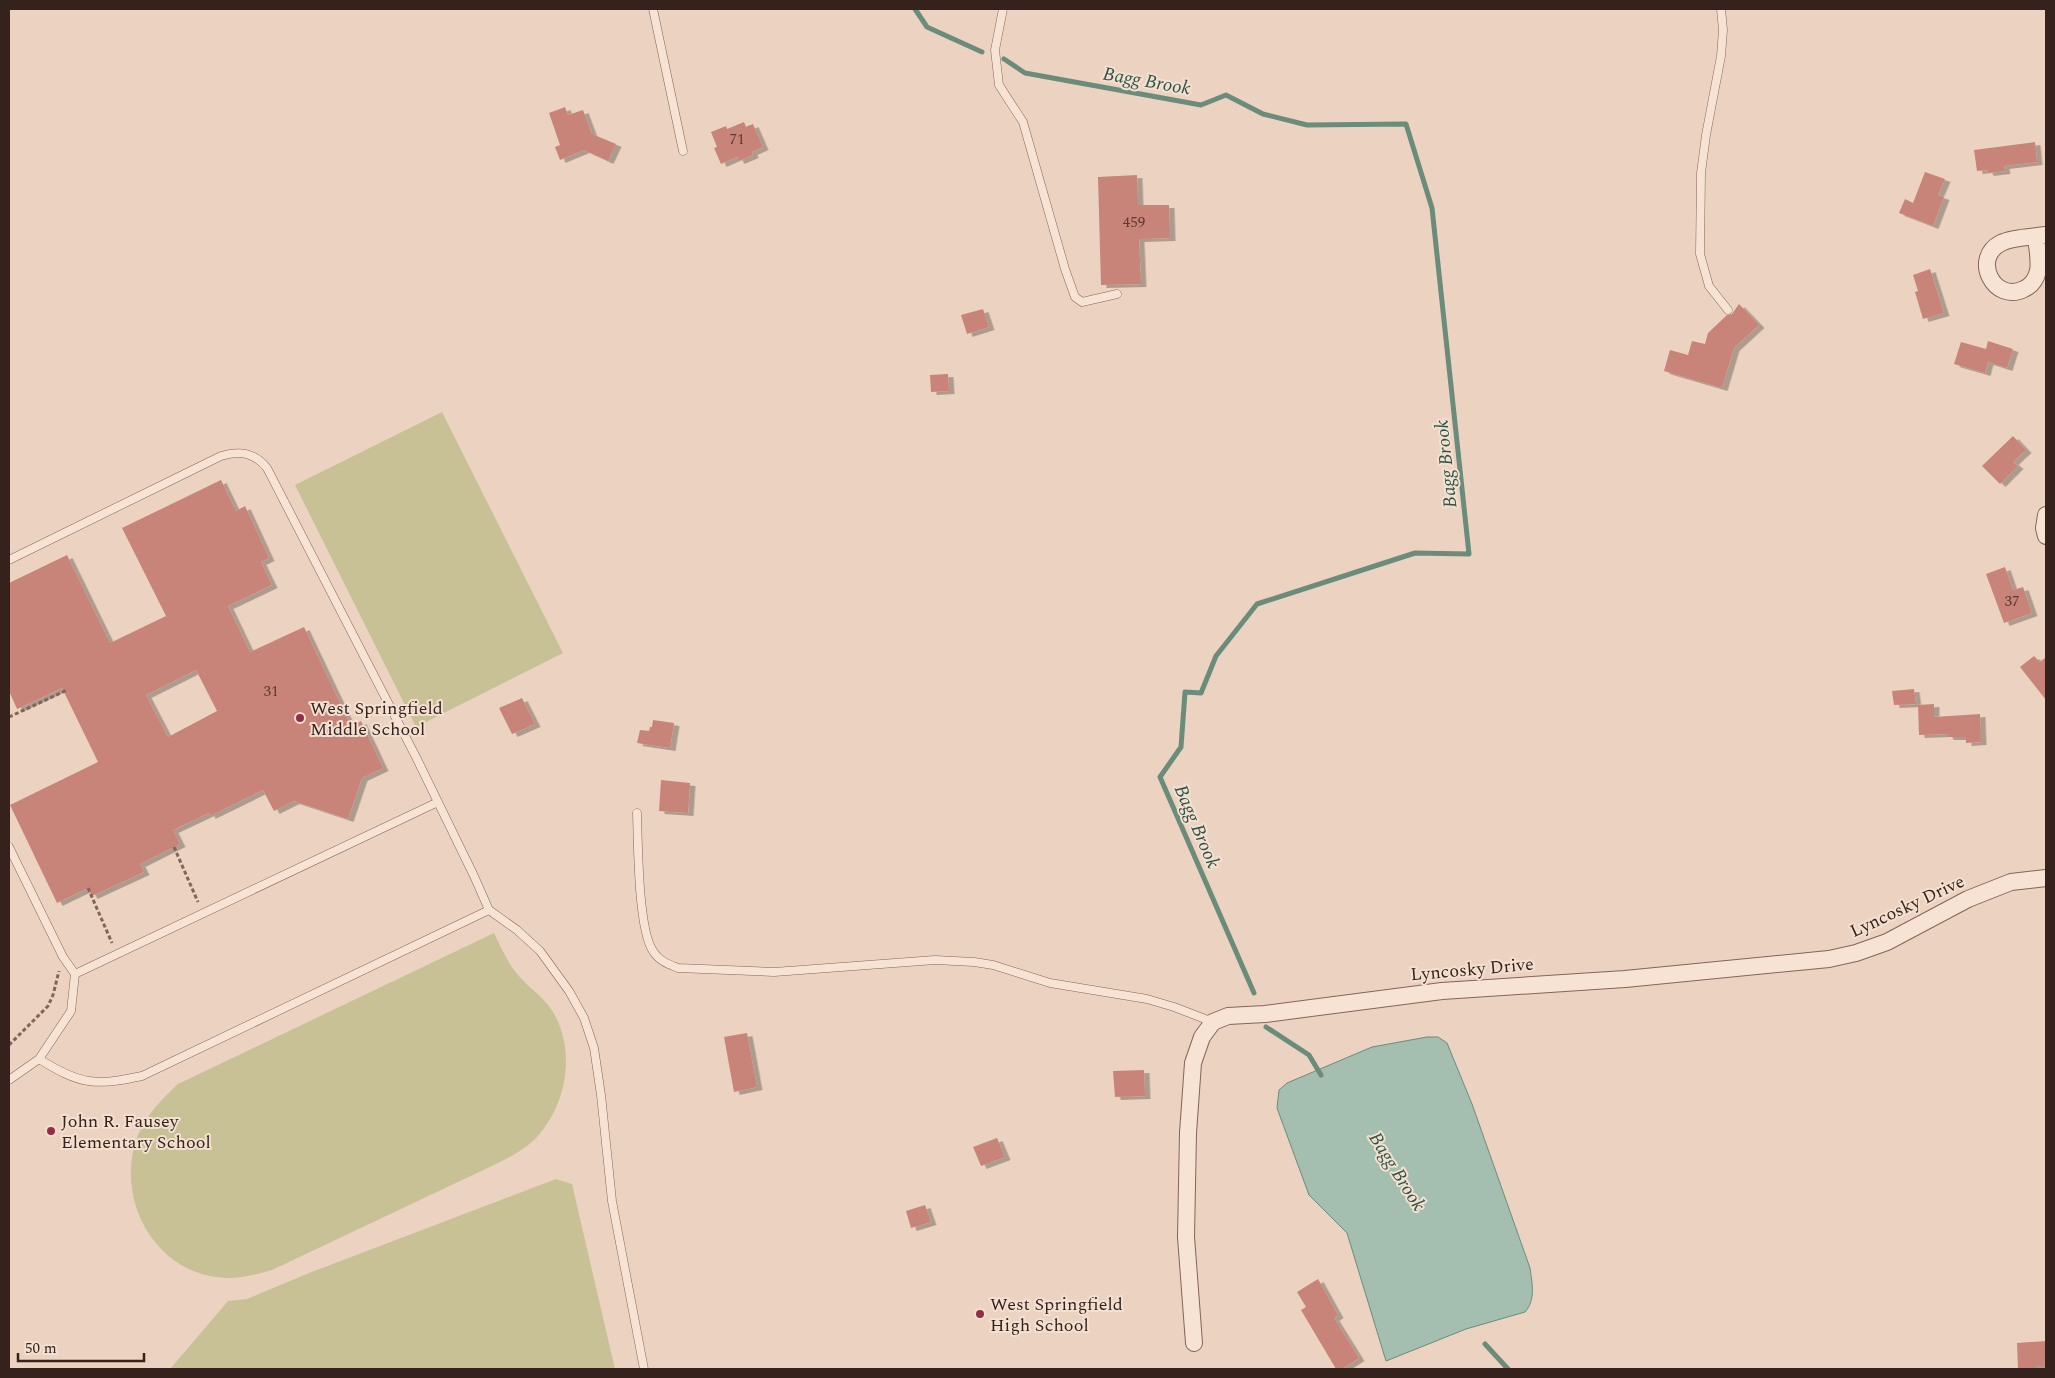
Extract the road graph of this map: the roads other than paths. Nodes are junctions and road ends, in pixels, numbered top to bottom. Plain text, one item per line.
1 (653, 9) edge
2 (1003, 9) edge
3 (1721, 9) edge
4 (683, 151) dead end
5 (1117, 294) dead end
6 (1728, 310) dead end
7 (2046, 515) edge
8 (2046, 536) edge
9 (9, 560) edge
10 (438, 802) junction
11 (637, 813) dead end
12 (9, 847) edge
13 (2046, 878) edge
14 (489, 910) junction
15 (75, 974) junction
16 (1213, 1022) junction
17 (39, 1059) junction
18 (9, 1080) edge
19 (1194, 1343) dead end
20 (644, 1369) edge

1 - 4 lane
2 - 5 lane
3 - 6 lane
7 - 8 street
9 - 10 lane
10 - 14 lane
10 - 15 lane
11 - 16 lane
12 - 15 lane
13 - 16 street, Lyncosky Drive
14 - 17 lane
14 - 20 lane
15 - 17 lane
16 - 19 street
17 - 18 lane

